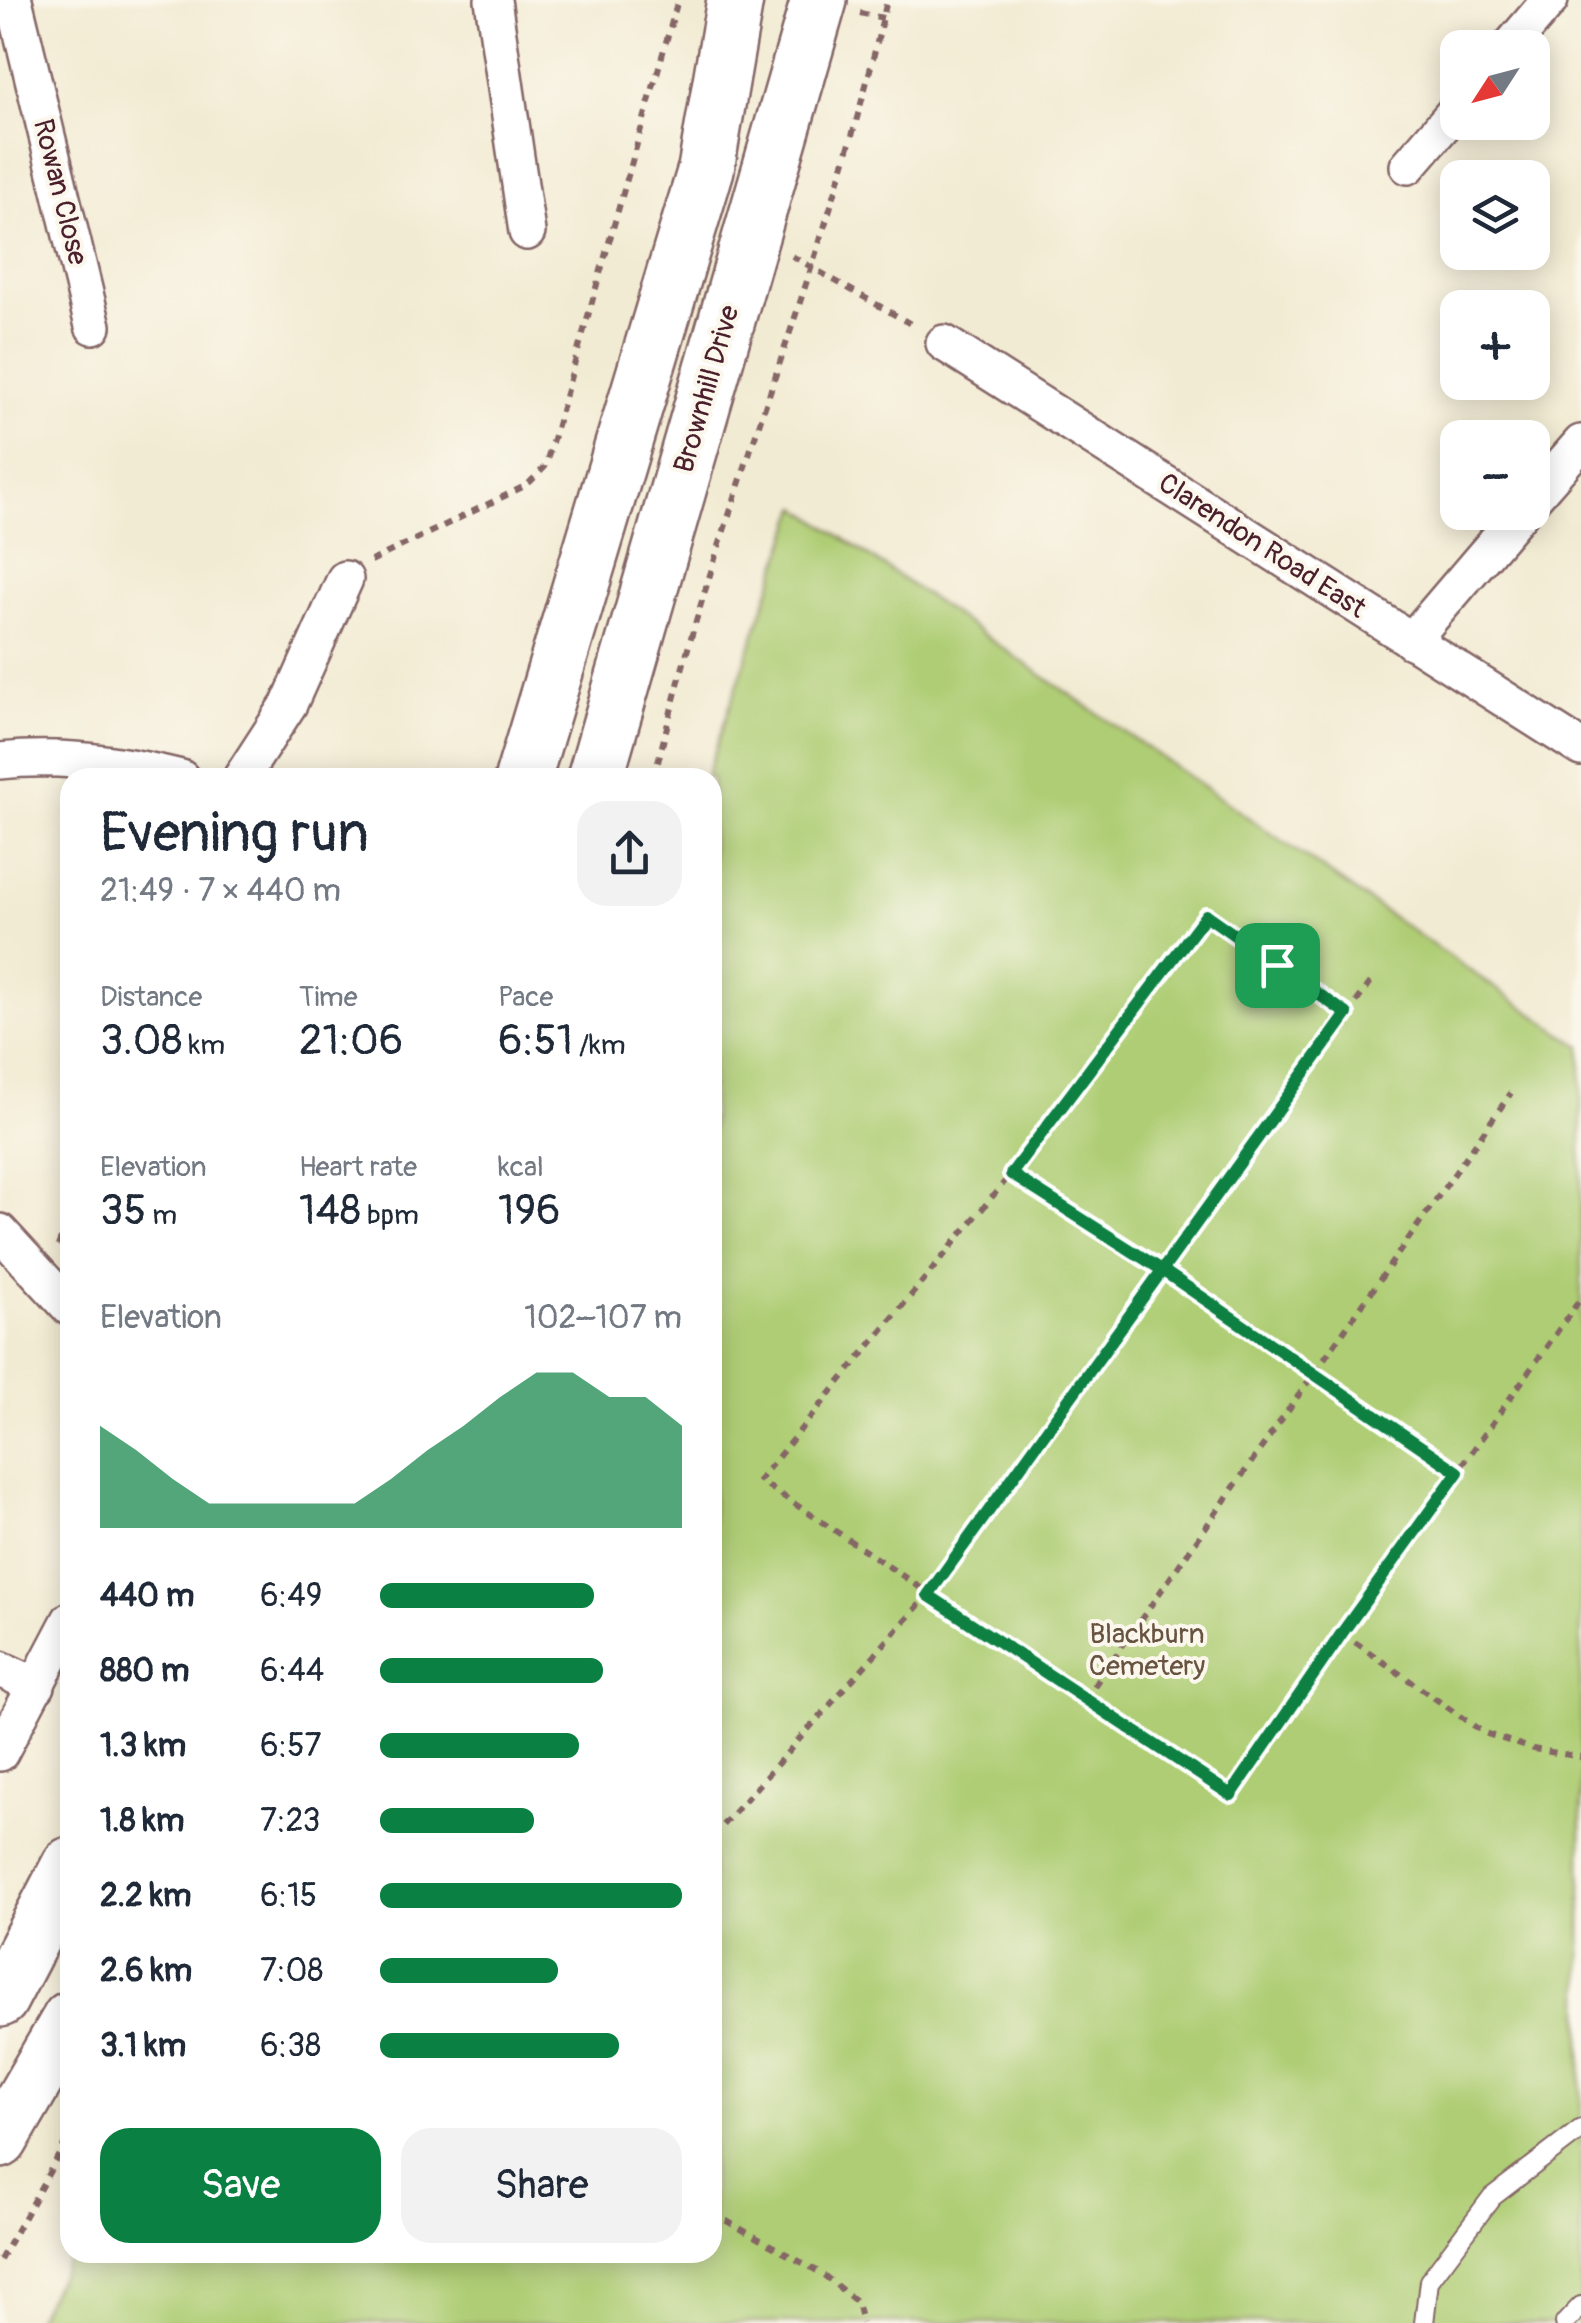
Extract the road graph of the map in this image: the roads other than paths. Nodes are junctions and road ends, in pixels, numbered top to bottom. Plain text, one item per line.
1 (14, 0) edge
2 (493, 0) edge
3 (735, 0) edge
4 (820, 0) edge
5 (1550, 0) edge
6 (1524, 30) edge
7 (1440, 129) edge
8 (1408, 166) dead end
9 (526, 232) dead end
10 (93, 326) dead end
11 (944, 343) road end
12 (1581, 443) edge
13 (1550, 479) edge
14 (1506, 530) edge
15 (345, 579) road end
16 (1411, 641) junction
17 (1581, 748) edge
18 (0, 761) edge
19 (129, 768) edge
20 (247, 768) edge
21 (526, 768) edge
22 (597, 768) edge
23 (0, 1232) edge
24 (60, 1297) edge
25 (60, 1640) edge
26 (0, 1669) edge
27 (37, 1686) junction
28 (0, 1754) edge
29 (60, 1883) edge
30 (0, 1999) edge
31 (60, 2036) edge
32 (1581, 2129) edge
33 (0, 2140) edge
34 (1581, 2306) edge
35 (1424, 2323) edge
36 (1565, 2323) edge

1 - 10 street, Rowan Close
2 - 9 street
3 - 21 highway
4 - 22 highway, Brownhill Drive
5 - 6 street
7 - 8 street
11 - 16 street, Clarendon Road East
12 - 13 street
14 - 16 street
15 - 20 street
16 - 17 street, Clarendon Road East
18 - 19 street
23 - 24 street
25 - 27 street
26 - 27 street
27 - 28 street
29 - 30 highway
31 - 33 highway
32 - 35 lane
34 - 36 lane

